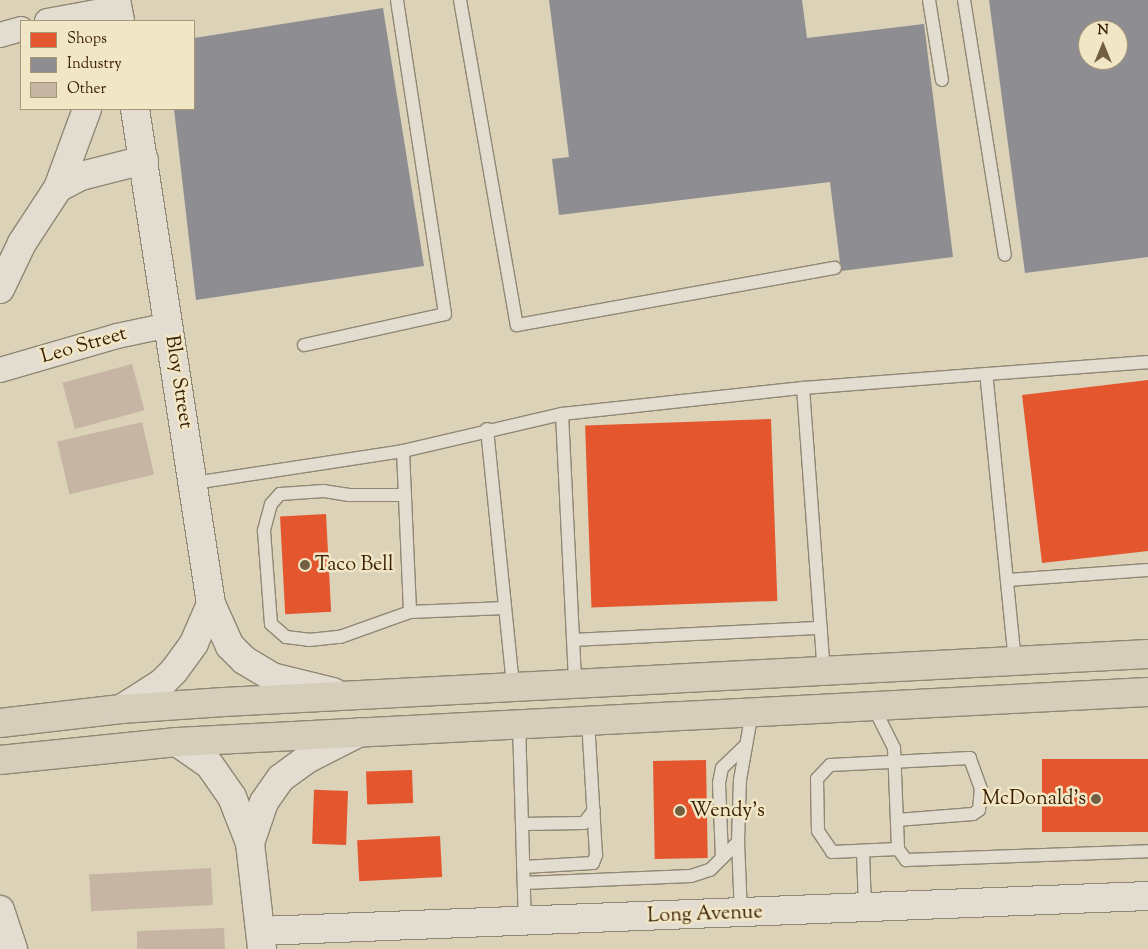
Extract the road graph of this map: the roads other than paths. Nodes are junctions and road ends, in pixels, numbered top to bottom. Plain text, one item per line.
1 (396, 0) edge
2 (460, 0) edge
3 (929, 0) edge
4 (964, 0) edge
5 (117, 13) edge
6 (56, 20) edge
7 (20, 29) edge
8 (0, 35) edge
9 (942, 80) dead end
10 (87, 110) edge
11 (135, 110) edge
12 (144, 160) junction
13 (58, 188) junction
14 (1005, 255) dead end
15 (835, 268) dead end
16 (0, 289) edge
17 (169, 325) junction
18 (304, 345) dead end
19 (1148, 362) edge
20 (0, 370) edge
21 (986, 374) junction
22 (803, 388) junction
23 (562, 414) junction
24 (487, 430) junction
25 (403, 451) junction
26 (194, 483) junction
27 (404, 494) junction
28 (1148, 570) edge
29 (1007, 580) junction
30 (211, 604) junction
31 (505, 608) junction
32 (410, 612) junction
33 (821, 628) junction
34 (573, 640) junction
35 (1148, 654) edge
36 (1015, 662) junction
37 (824, 671) junction
38 (575, 684) junction
39 (513, 688) junction
40 (1148, 692) edge
41 (357, 696) junction
42 (873, 706) junction
43 (121, 709) junction
44 (752, 712) junction
45 (588, 720) junction
46 (0, 723) edge
47 (519, 724) junction
48 (360, 732) junction
49 (177, 742) junction
50 (746, 744) junction
51 (0, 760) edge
52 (894, 760) junction
53 (594, 810) junction
54 (897, 820) junction
55 (522, 824) junction
56 (738, 842) junction
57 (250, 843) junction
58 (898, 849) junction
59 (863, 851) junction
60 (1148, 851) edge
61 (722, 858) junction
62 (523, 867) junction
63 (524, 883) junction
64 (1148, 896) edge
65 (865, 908) junction
66 (0, 910) edge
67 (740, 913) junction
68 (525, 923) junction
69 (262, 940) edge
70 (13, 949) edge

1 - 18 lane
2 - 15 lane
3 - 9 lane
4 - 14 lane
5 - 6 street
7 - 8 street
10 - 13 street
11 - 12 street, Bloy Street
12 - 13 street
12 - 17 street, Bloy Street
13 - 16 street
17 - 20 street, Leo Street
17 - 26 street, Bloy Street
19 - 21 lane
21 - 22 lane
21 - 29 lane
22 - 23 lane
22 - 33 lane
23 - 24 lane
23 - 34 lane
24 - 25 lane
24 - 31 lane
25 - 26 lane
25 - 27 lane
26 - 30 street, Bloy Street
27 - 32 lane
27 - 32 lane
28 - 29 lane
29 - 36 lane
30 - 41 street, Bloy Street
30 - 43 street
31 - 32 lane
31 - 39 lane
33 - 34 lane
33 - 37 lane
34 - 38 lane
35 - 36 highway
36 - 37 highway
37 - 38 highway
38 - 39 highway
39 - 41 highway
40 - 42 highway
41 - 43 highway
42 - 44 highway
42 - 52 lane
43 - 46 highway
44 - 45 highway
44 - 50 lane
45 - 47 highway
45 - 53 lane
47 - 48 highway
47 - 55 lane
48 - 49 highway
48 - 57 street
49 - 51 highway
49 - 57 street
50 - 56 lane
50 - 61 lane
52 - 54 lane
52 - 54 lane
52 - 59 lane
53 - 55 lane
53 - 62 lane
54 - 58 lane
55 - 62 lane
56 - 61 lane
56 - 67 lane
57 - 69 street
58 - 59 lane
58 - 60 lane
59 - 65 lane
61 - 63 lane
62 - 63 lane
63 - 68 lane
64 - 65 street, Long Avenue
65 - 67 street, Long Avenue
66 - 70 street
67 - 68 street, Long Avenue
68 - 69 street, Long Avenue

